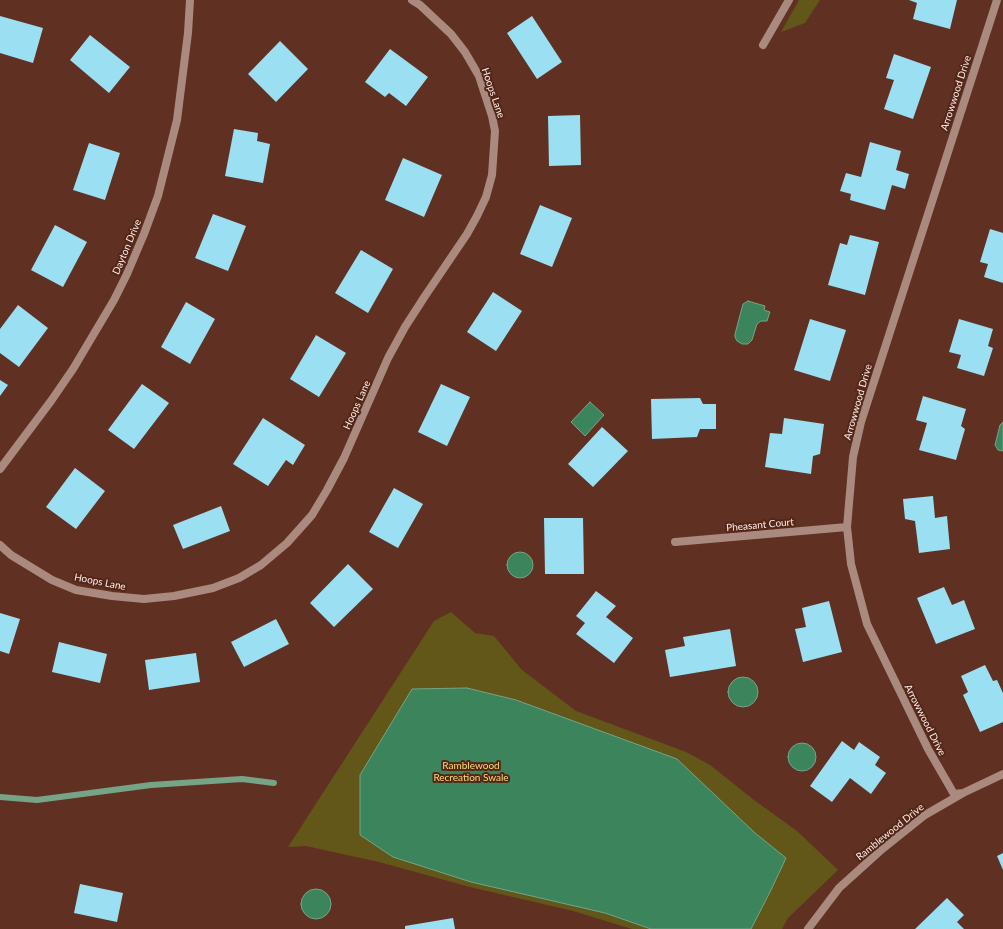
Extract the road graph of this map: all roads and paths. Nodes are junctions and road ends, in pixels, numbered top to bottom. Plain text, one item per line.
1 (190, 0) edge
2 (412, 0) edge
3 (789, 0) edge
4 (997, 0) edge
5 (763, 45) dead end
6 (0, 469) edge
7 (847, 527) junction
8 (675, 542) dead end
9 (0, 545) edge
10 (1003, 774) edge
11 (963, 793) junction
12 (808, 929) edge

1 - 6 street, Dayton Drive
2 - 9 street, Hoops Lane
3 - 5 street
4 - 7 street, Arrowwood Drive
7 - 8 street, Pheasant Court
7 - 11 street, Arrowwood Drive
10 - 11 street, Ramblewood Drive
11 - 12 street, Ramblewood Drive

